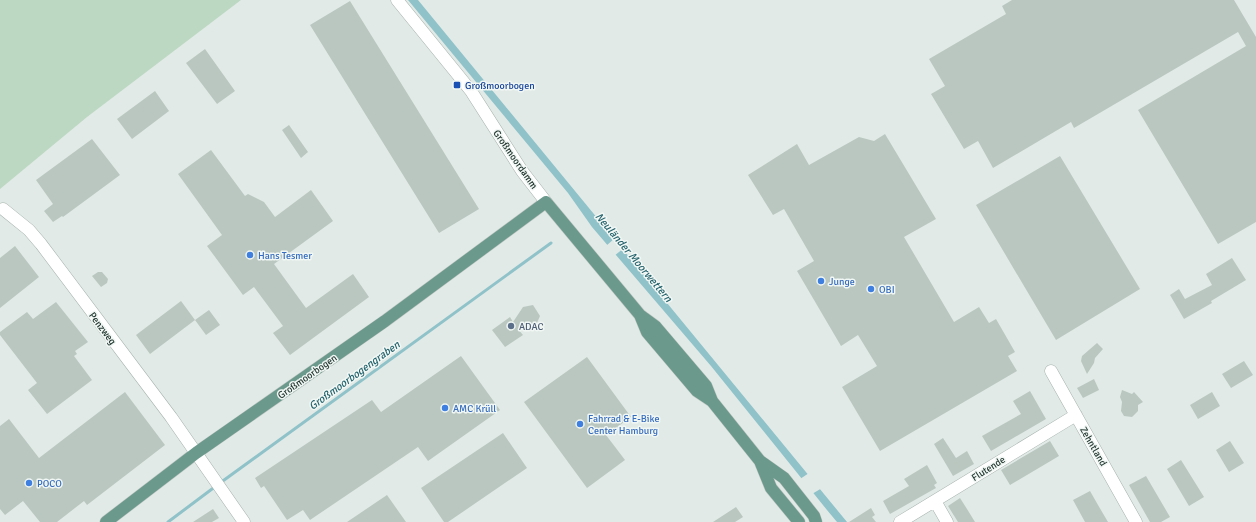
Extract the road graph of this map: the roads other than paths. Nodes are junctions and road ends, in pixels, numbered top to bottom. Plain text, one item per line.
1 (397, 0) edge
2 (546, 202) junction
3 (3, 209) dead end
4 (640, 315) junction
5 (1051, 371) dead end
6 (684, 376) junction
7 (701, 380) junction
8 (712, 401) junction
9 (1076, 415) junction
10 (196, 453) junction
11 (760, 461) junction
12 (795, 492) junction
13 (935, 501) junction
14 (106, 522) edge
15 (244, 522) edge
16 (800, 522) edge
17 (808, 522) edge
18 (816, 522) edge
19 (900, 522) edge
20 (947, 522) edge
21 (1136, 522) edge

1 - 2 street, Großmoordamm
2 - 4 main road, Großmoordamm
2 - 10 main road, Großmoorbogen
3 - 10 street, Penzweg
4 - 6 main road, Großmoordamm
4 - 7 main road, Großmoordamm
5 - 9 street, Zehntland
6 - 7 main road
6 - 8 main road, Großmoordamm
7 - 8 main road, Großmoordamm
8 - 11 main road, Großmoordamm
9 - 13 street, Flutende
9 - 21 street, Zehntland
10 - 14 main road, Großmoorbogen
10 - 15 street, Penzweg
11 - 12 main road, Großmoordamm
11 - 16 main road, Großmoordamm
12 - 17 main road
12 - 18 main road, Großmoordamm
13 - 19 street, Flutende
13 - 20 street

